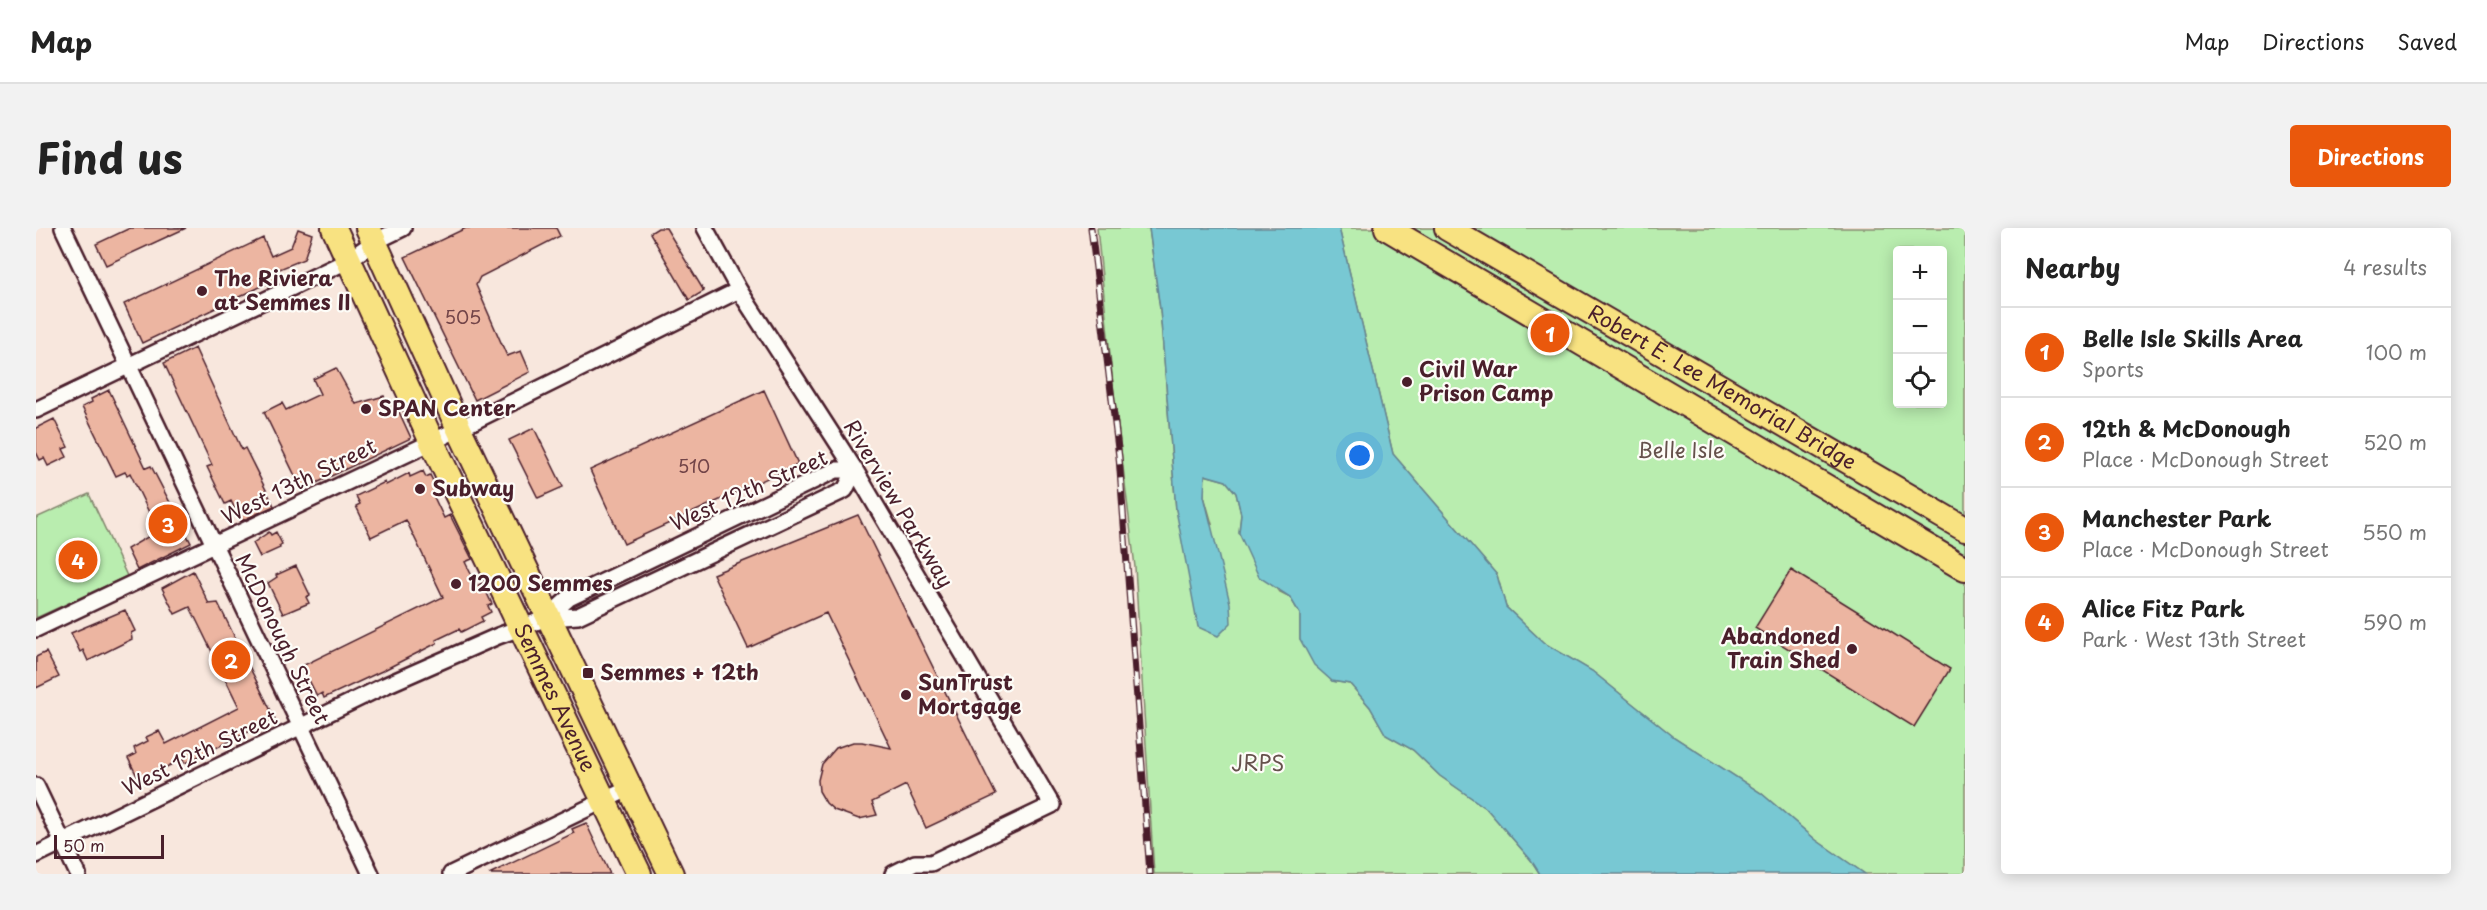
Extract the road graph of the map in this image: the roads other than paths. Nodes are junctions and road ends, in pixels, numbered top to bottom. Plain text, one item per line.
1 (63, 228) edge
2 (333, 228) edge
3 (403, 228) edge
4 (705, 228) edge
5 (1388, 228) edge
6 (1447, 228) edge
7 (371, 235) edge
8 (347, 261) junction
9 (739, 290) junction
10 (128, 365) junction
11 (36, 410) edge
12 (459, 429) junction
13 (432, 442) junction
14 (855, 470) junction
15 (1965, 529) edge
16 (214, 546) junction
17 (1965, 569) edge
18 (548, 618) junction
19 (520, 628) junction
20 (36, 629) edge
21 (301, 727) junction
22 (36, 786) edge
23 (630, 788) junction
24 (605, 800) junction
25 (63, 842) junction
26 (36, 855) edge
27 (926, 869) edge
28 (78, 874) edge
29 (371, 874) edge
30 (451, 874) edge
31 (639, 874) edge
32 (671, 874) edge
33 (893, 874) edge

1 - 10 street, McDonough Street
2 - 8 main road, Semmes Avenue
3 - 7 street
4 - 9 street, Riverview Parkway
5 - 17 main road, Robert E. Lee Memorial Bridge
6 - 15 main road, Robert E. Lee Memorial Bridge
7 - 8 street
7 - 12 main road, Semmes Avenue
8 - 10 street
8 - 13 main road, Semmes Avenue
9 - 12 street, West 13th Street
9 - 14 street, Riverview Parkway
10 - 11 street
10 - 16 street, McDonough Street
12 - 13 street, West 13th Street
12 - 18 main road, Semmes Avenue
13 - 16 street, West 13th Street
13 - 19 main road, Semmes Avenue
14 - 18 street, West 12th Street
14 - 18 street, West 12th Street
14 - 27 street, Riverview Parkway
16 - 20 street, West 13th Street
16 - 21 street, McDonough Street
18 - 19 street, West 12th Street
18 - 23 main road, Semmes Avenue
19 - 21 street, West 12th Street
19 - 24 main road, Semmes Avenue
21 - 25 street, West 12th Street
21 - 29 street, McDonough Street
22 - 25 street
23 - 24 street
23 - 32 main road, Semmes Avenue
24 - 30 street
24 - 31 main road, Semmes Avenue
25 - 26 street, West 12th Street
25 - 28 street
27 - 33 street

